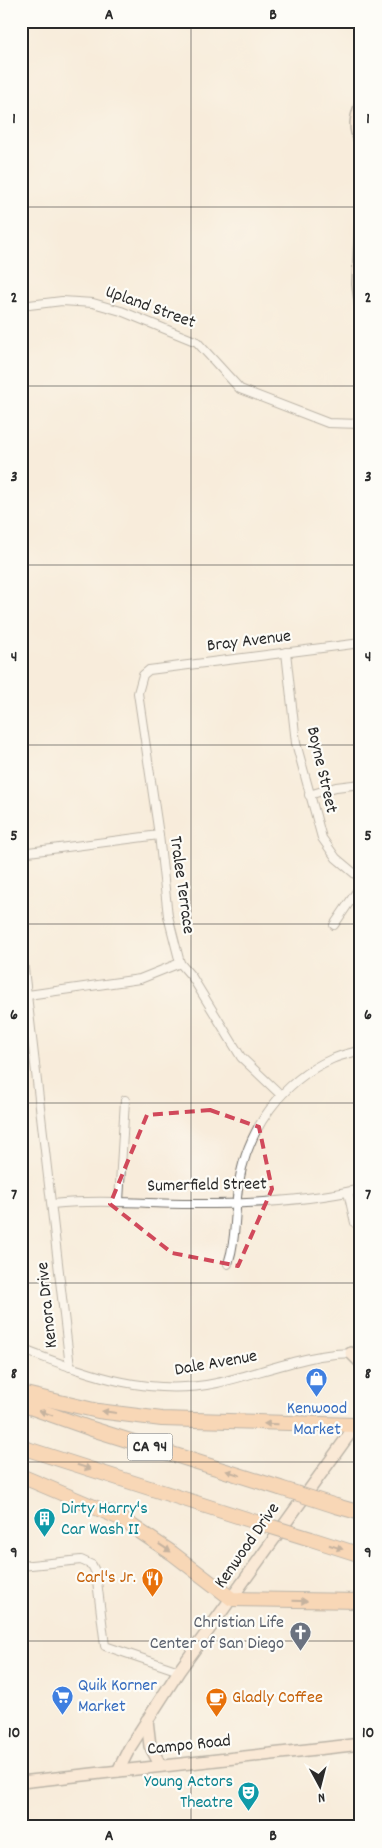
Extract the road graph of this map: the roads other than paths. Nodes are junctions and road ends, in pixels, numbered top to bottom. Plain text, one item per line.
1 (361, 104) edge
2 (361, 142) edge
3 (361, 222) edge
4 (21, 306) edge
5 (361, 307) edge
6 (361, 424) edge
7 (361, 643) edge
8 (286, 652) junction
9 (143, 675) joint
10 (361, 784) edge
11 (309, 795) junction
12 (159, 835) junction
13 (21, 853) edge
14 (361, 879) edge
15 (361, 886) edge
16 (334, 926) dead end
17 (21, 943) edge
18 (180, 962) junction
19 (28, 995) junction
20 (361, 1050) edge
21 (281, 1095) junction
22 (126, 1100) dead end
23 (361, 1190) edge
24 (348, 1192) junction
25 (119, 1201) junction
26 (236, 1203) junction
27 (52, 1204) junction
28 (355, 1223) dead end
29 (228, 1264) dead end
30 (21, 1349) edge
31 (356, 1354) edge
32 (361, 1363) edge
33 (70, 1367) junction
34 (21, 1393) edge
35 (21, 1404) edge
36 (359, 1424) edge
37 (21, 1447) edge
38 (21, 1476) edge
39 (361, 1513) edge
40 (361, 1555) edge
41 (21, 1566) edge
42 (232, 1599) junction
43 (361, 1601) edge
44 (179, 1671) junction
45 (147, 1720) junction
46 (361, 1744) edge
47 (162, 1766) junction
48 (118, 1771) junction
49 (21, 1782) edge

1 - 2 main road
3 - 5 main road
4 - 6 street, Upland Street
7 - 8 street, Bray Avenue
8 - 9 street, Bray Avenue
8 - 11 street, Boyne Street
9 - 12 street, Tralee Terrace
10 - 11 street
11 - 14 street, Boyne Street
12 - 13 street
12 - 18 street, Tralee Terrace
15 - 16 street
17 - 19 street, Kenora Drive
18 - 19 street
18 - 21 street, Tralee Terrace
19 - 27 street, Kenora Drive
20 - 21 street
21 - 26 street
22 - 25 street
23 - 24 street, Sumerfield Street
24 - 26 street, Sumerfield Street
24 - 28 street
25 - 26 street, Sumerfield Street
25 - 27 street, Sumerfield Street
26 - 29 street
27 - 33 street, Kenora Drive
30 - 33 street, Dale Avenue
31 - 32 main road
31 - 33 street, Dale Avenue
36 -> 34 highway
39 -> 35 highway, CA 94, bridge
36 - 42 main road, Kenwood Drive
37 -> 40 highway, CA 94, bridge
38 -> 42 highway
41 - 44 street
42 -> 43 highway
42 - 44 main road, Kenwood Drive
44 - 45 main road, Kenwood Drive
45 - 47 main road
45 - 48 main road, Kenwood Drive
46 - 47 main road, Campo Road
47 - 48 main road, Campo Road
48 - 49 main road, Campo Road

